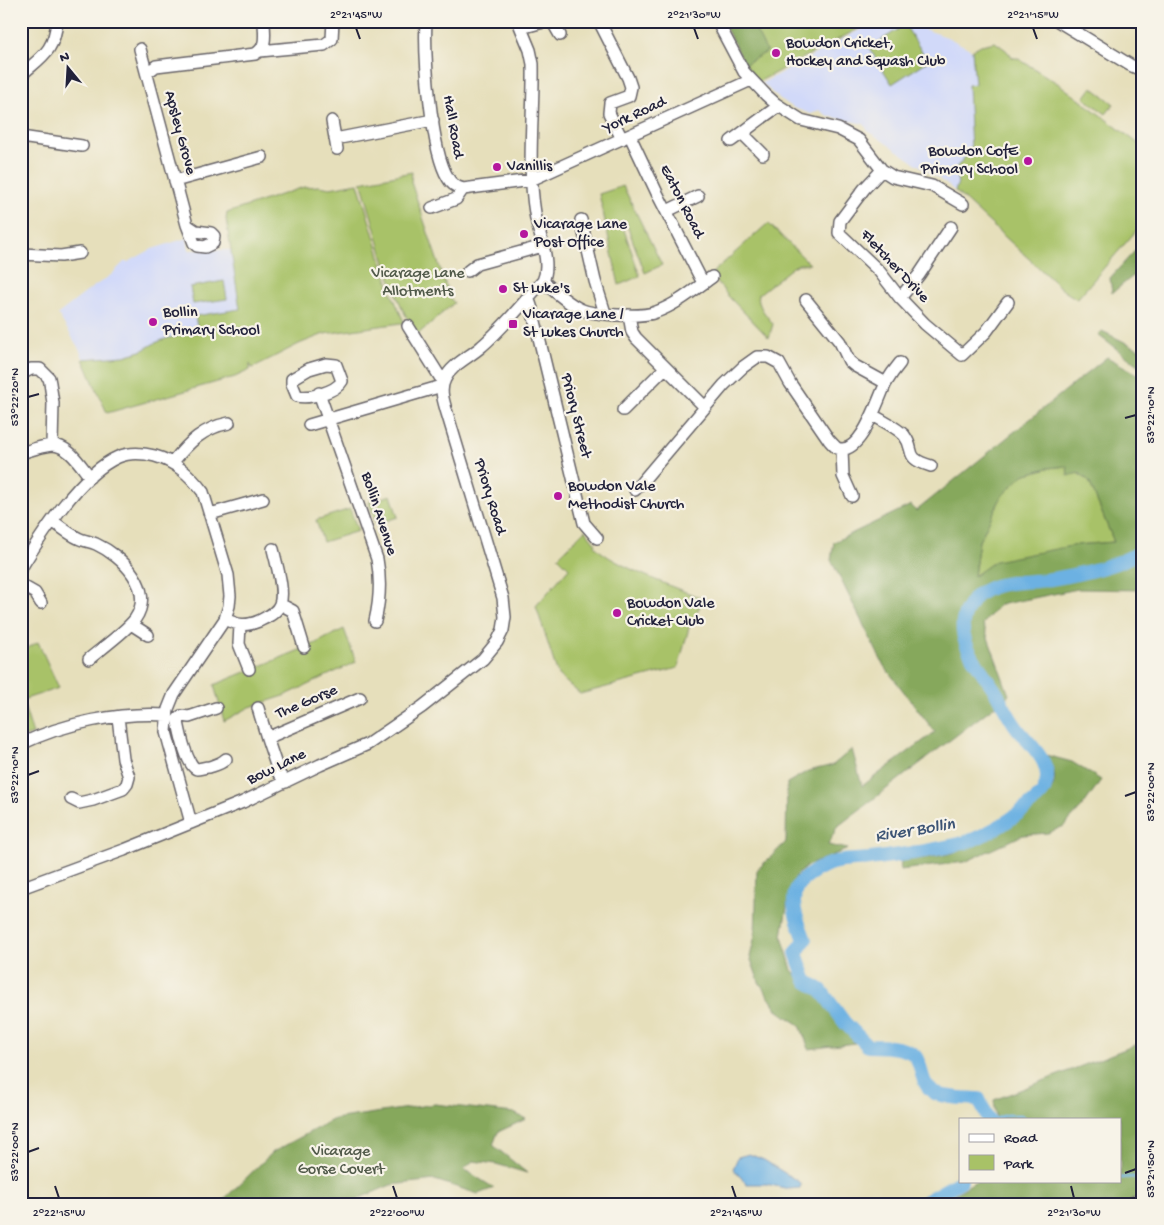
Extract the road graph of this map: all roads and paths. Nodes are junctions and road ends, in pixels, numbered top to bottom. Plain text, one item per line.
1 (57, 21) edge
2 (264, 21) edge
3 (334, 21) edge
4 (426, 21) edge
5 (547, 21) edge
6 (552, 21) edge
7 (598, 21) edge
8 (717, 21) edge
9 (1058, 21) edge
10 (519, 24) edge
11 (560, 35) dead end
12 (140, 49) dead end
13 (260, 51) junction
14 (23, 68) edge
15 (1143, 71) edge
16 (147, 73) junction
17 (751, 80) junction
18 (779, 106) junction
19 (433, 120) junction
20 (332, 121) dead end
21 (747, 130) junction
22 (21, 137) edge
23 (626, 138) junction
24 (731, 141) dead end
25 (82, 146) dead end
26 (763, 154) dead end
27 (262, 157) dead end
28 (882, 170) junction
29 (531, 180) junction
30 (176, 181) junction
31 (463, 189) junction
32 (698, 196) dead end
33 (963, 204) dead end
34 (432, 208) dead end
35 (667, 211) junction
36 (581, 220) dead end
37 (187, 225) dead end
38 (951, 227) dead end
39 (542, 246) junction
40 (80, 253) dead end
41 (21, 254) edge
42 (468, 271) dead end
43 (543, 280) junction
44 (900, 298) junction
45 (526, 299) junction
46 (806, 300) dead end
47 (1008, 302) dead end
48 (605, 313) junction
49 (630, 315) junction
50 (408, 326) dead end
51 (900, 363) dead end
52 (664, 369) junction
53 (21, 374) edge
54 (443, 383) junction
55 (886, 383) junction
56 (319, 393) dead end
57 (705, 407) junction
58 (623, 410) dead end
59 (873, 415) junction
60 (329, 420) junction
61 (229, 423) dead end
62 (309, 425) dead end
63 (52, 446) junction
64 (842, 449) junction
65 (21, 453) edge
66 (173, 462) junction
67 (931, 466) dead end
68 (90, 478) junction
69 (635, 490) dead end
70 (852, 496) dead end
71 (263, 499) dead end
72 (210, 514) junction
73 (52, 520) junction
74 (597, 538) dead end
75 (273, 549) dead end
76 (21, 568) edge
77 (21, 585) edge
78 (42, 603) dead end
79 (280, 604) junction
80 (505, 617) joint
81 (225, 619) junction
82 (375, 621) dead end
83 (131, 624) junction
84 (240, 625) junction
85 (148, 635) dead end
86 (304, 647) dead end
87 (89, 660) dead end
88 (249, 669) dead end
89 (360, 698) dead end
90 (216, 708) dead end
91 (258, 708) dead end
92 (166, 715) junction
93 (118, 717) junction
94 (267, 738) junction
95 (21, 744) edge
96 (185, 751) junction
97 (172, 755) junction
98 (226, 759) dead end
99 (286, 782) junction
100 (71, 799) dead end
101 (191, 823) junction
102 (21, 888) edge
103 (1143, 1198) edge
104 (1130, 1204) edge

1 - 14 street
2 - 13 street
3 - 13 street
4 - 19 street, Hall Road
5 - 10 street
6 - 11 street
7 - 23 street, Eaton Road
8 - 17 street
9 - 15 street
10 - 29 street
12 - 16 street, Apsley Grove
13 - 16 street
16 - 30 street, Apsley Grove
17 - 18 street
17 - 23 street, York Road
18 - 21 street
18 - 28 street
19 - 20 street
19 - 31 street, Hall Road
21 - 24 street
21 - 26 street
22 - 25 street
23 - 29 street, York Road
23 - 35 street, Eaton Road
27 - 30 street
28 - 33 street
28 - 44 street, Fletcher Drive
29 - 31 street
29 - 39 street
30 - 37 street, Apsley Grove
31 - 34 street
32 - 35 street
35 - 49 street, Eaton Road
36 - 48 street
38 - 44 street
39 - 42 street
39 - 43 street
40 - 41 street
43 - 45 street
43 - 48 street
44 - 47 street, Fletcher Drive
45 - 54 street
45 - 74 street, Priory Street
46 - 55 street
48 - 49 street
49 - 52 street
50 - 54 street
51 - 55 street
52 - 57 street
52 - 58 street
53 - 63 street
54 - 60 street
54 - 80 street, Priory Road
55 - 59 street
56 - 60 street, Bollin Avenue
57 - 64 street
57 - 69 street
59 - 64 street
59 - 67 street
60 - 62 street
60 - 82 street, Bollin Avenue
61 - 66 street
63 - 65 street
63 - 68 street
64 - 70 street
66 - 68 street
66 - 72 street
68 - 73 street
71 - 72 street
72 - 81 street
73 - 76 street
73 - 83 street
75 - 79 street
77 - 78 street
79 - 84 street
79 - 86 street
80 - 99 street, Bow Lane
81 - 84 street
81 - 92 street
83 - 85 street
83 - 87 street
84 - 88 street
89 - 94 street, The Gorse
90 - 96 street
91 - 94 street, The Gorse
92 - 93 street
92 - 97 street
93 - 95 street
93 - 100 street
94 - 99 street, The Gorse
96 - 97 street
96 - 98 street
97 - 101 street
99 - 101 street, Bow Lane
101 - 102 street, Bow Lane
103 - 104 street

